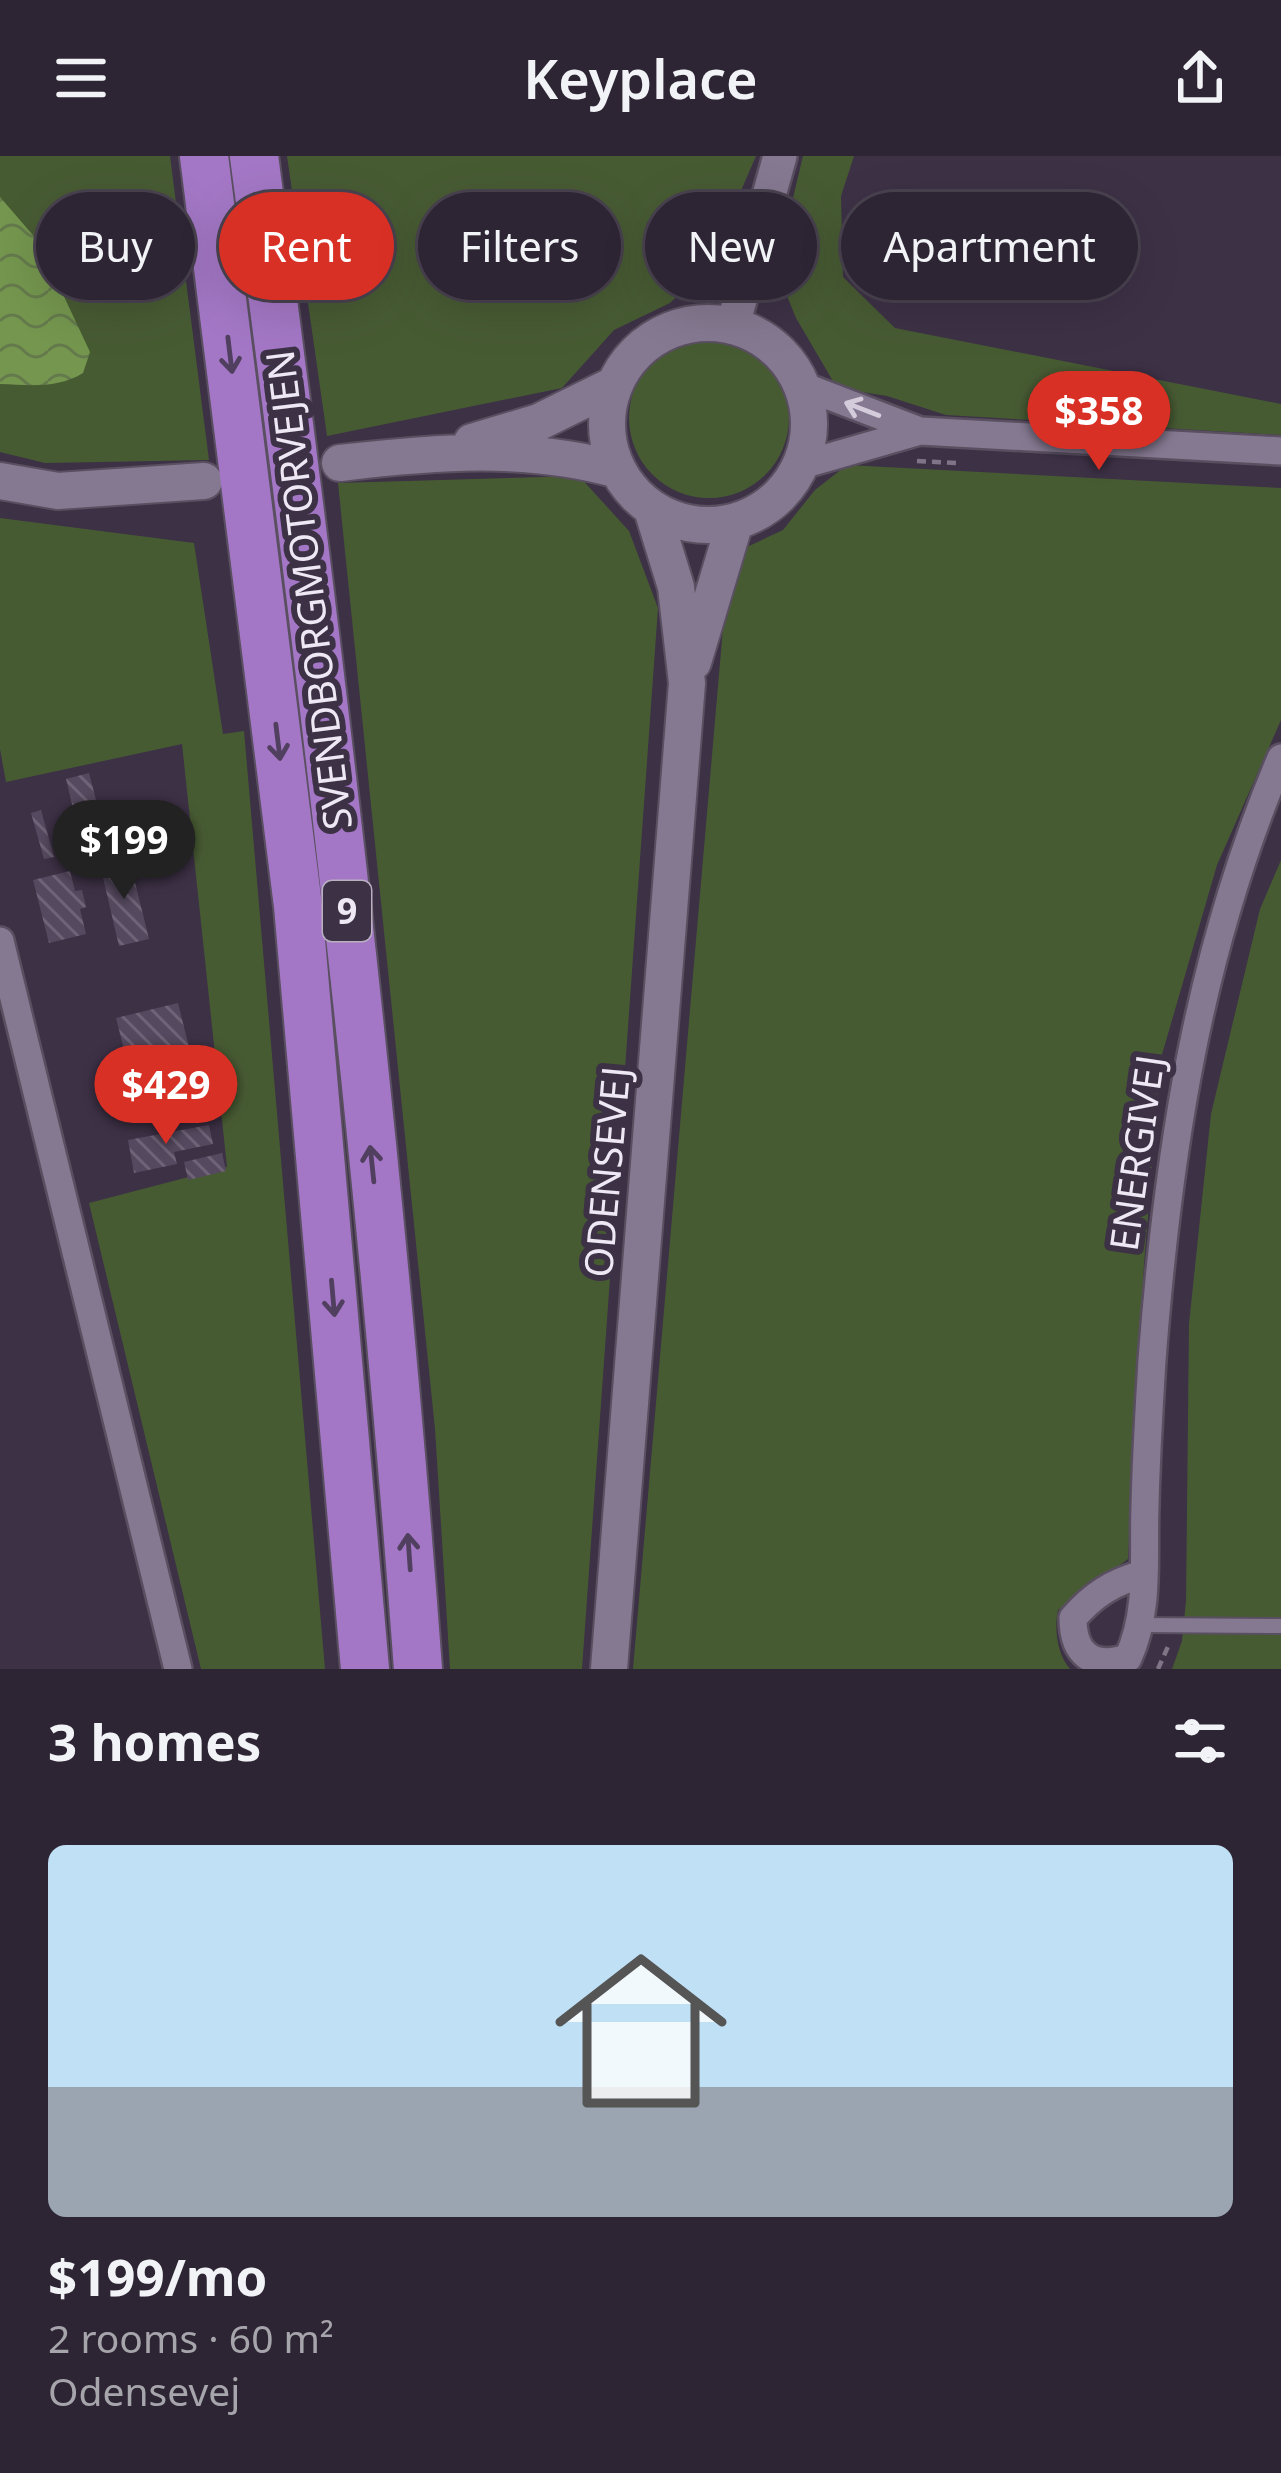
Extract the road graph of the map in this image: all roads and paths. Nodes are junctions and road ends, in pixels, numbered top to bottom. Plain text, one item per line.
1 (204, 156) edge
2 (254, 156) edge
3 (780, 156) edge
4 (733, 325) junction
5 (614, 385) junction
6 (803, 386) junction
7 (920, 431) junction
8 (440, 451) junction
9 (1281, 451) edge
10 (340, 463) dead end
11 (802, 465) junction
12 (618, 470) junction
13 (0, 481) edge
14 (204, 481) dead end
15 (652, 508) junction
16 (735, 522) junction
17 (687, 683) junction
18 (1281, 758) edge
19 (0, 941) edge
20 (1143, 1574) junction
21 (1140, 1624) junction
22 (1281, 1626) edge
23 (178, 1669) edge
24 (364, 1669) edge
25 (418, 1669) edge
26 (609, 1669) edge

1 -> 24 highway, SVENDBORGMOTORVEJEN / 9
25 -> 2 highway, SVENDBORGMOTORVEJEN / 9
3 - 4 street
4 - 5 main road
4 - 6 main road
5 - 8 main road
5 - 12 main road
7 -> 6 street
6 - 11 main road
7 - 9 street
7 - 11 street
8 - 10 main road
8 - 12 main road
11 - 16 main road
12 - 15 main road
13 - 14 main road
15 - 16 main road
15 - 17 main road, ODENSEVEJ
16 - 17 main road, ODENSEVEJ
17 - 26 main road, ODENSEVEJ
18 - 20 street, ENERGIVEJ
19 - 23 street
20 - 21 street, ENERGIVEJ
20 - 21 street
21 - 22 lane

